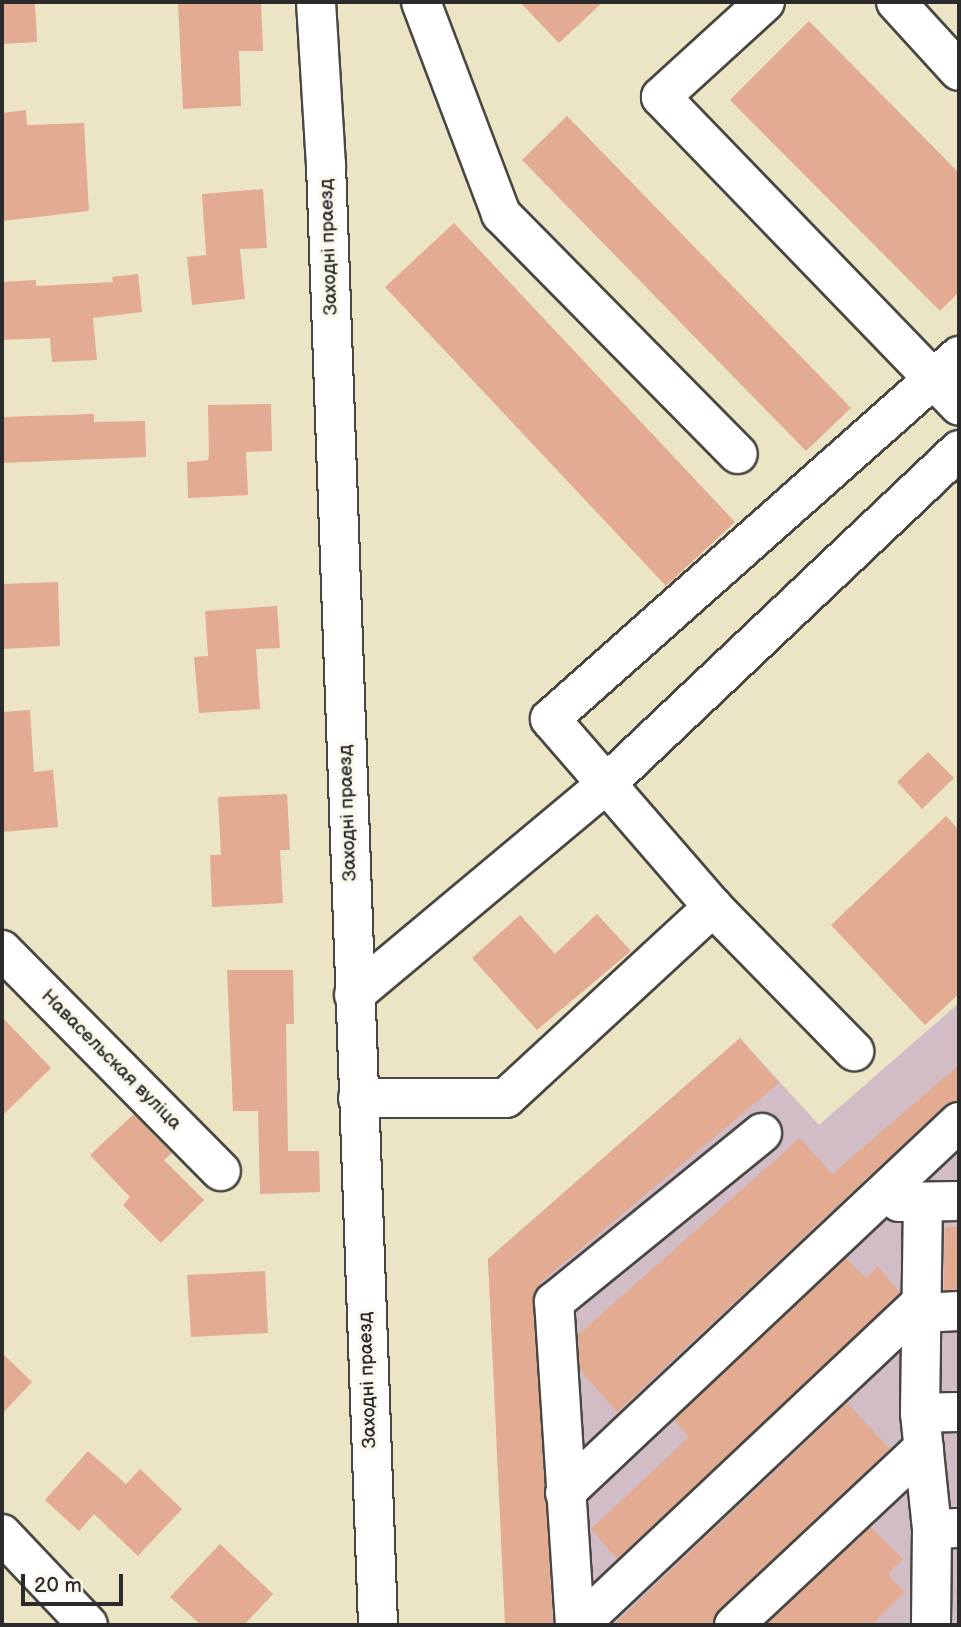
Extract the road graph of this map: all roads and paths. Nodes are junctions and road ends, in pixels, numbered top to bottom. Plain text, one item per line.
1 (316, 2) edge
2 (421, 2) edge
3 (765, 2) edge
4 (896, 2) edge
5 (959, 72) edge
6 (951, 380) edge
7 (959, 450) edge
8 (738, 454) dead end
9 (606, 784) junction
10 (713, 907) junction
11 (2, 950) edge
12 (354, 995) junction
13 (854, 1051) dead end
14 (358, 1098) junction
15 (959, 1122) edge
16 (762, 1133) dead end
17 (221, 1171) dead end
18 (941, 1201) edge
19 (876, 1202) junction
20 (921, 1308) junction
21 (959, 1311) edge
22 (959, 1412) edge
23 (922, 1430) junction
24 (565, 1493) junction
25 (946, 1529) edge
26 (2, 1534) edge
27 (88, 1625) edge
28 (378, 1625) edge
29 (577, 1625) edge
30 (734, 1625) edge
31 (932, 1625) edge

1 - 12 street, Заходні праезд
2 - 8 street
3 - 6 street
4 - 5 street
6 - 9 street
7 - 9 street
9 - 10 street
9 - 12 street
10 - 13 street
10 - 14 street
11 - 17 street, Навасельская вуліца
12 - 14 street, Заходні праезд
14 - 28 street, Заходні праезд
15 - 19 street
16 - 24 street
18 - 19 street
18 - 20 street
19 - 24 street
20 - 21 street
20 - 23 street
20 - 29 street
22 - 23 street
23 - 25 street
23 - 30 street
24 - 29 street
25 - 31 street
26 - 27 street

